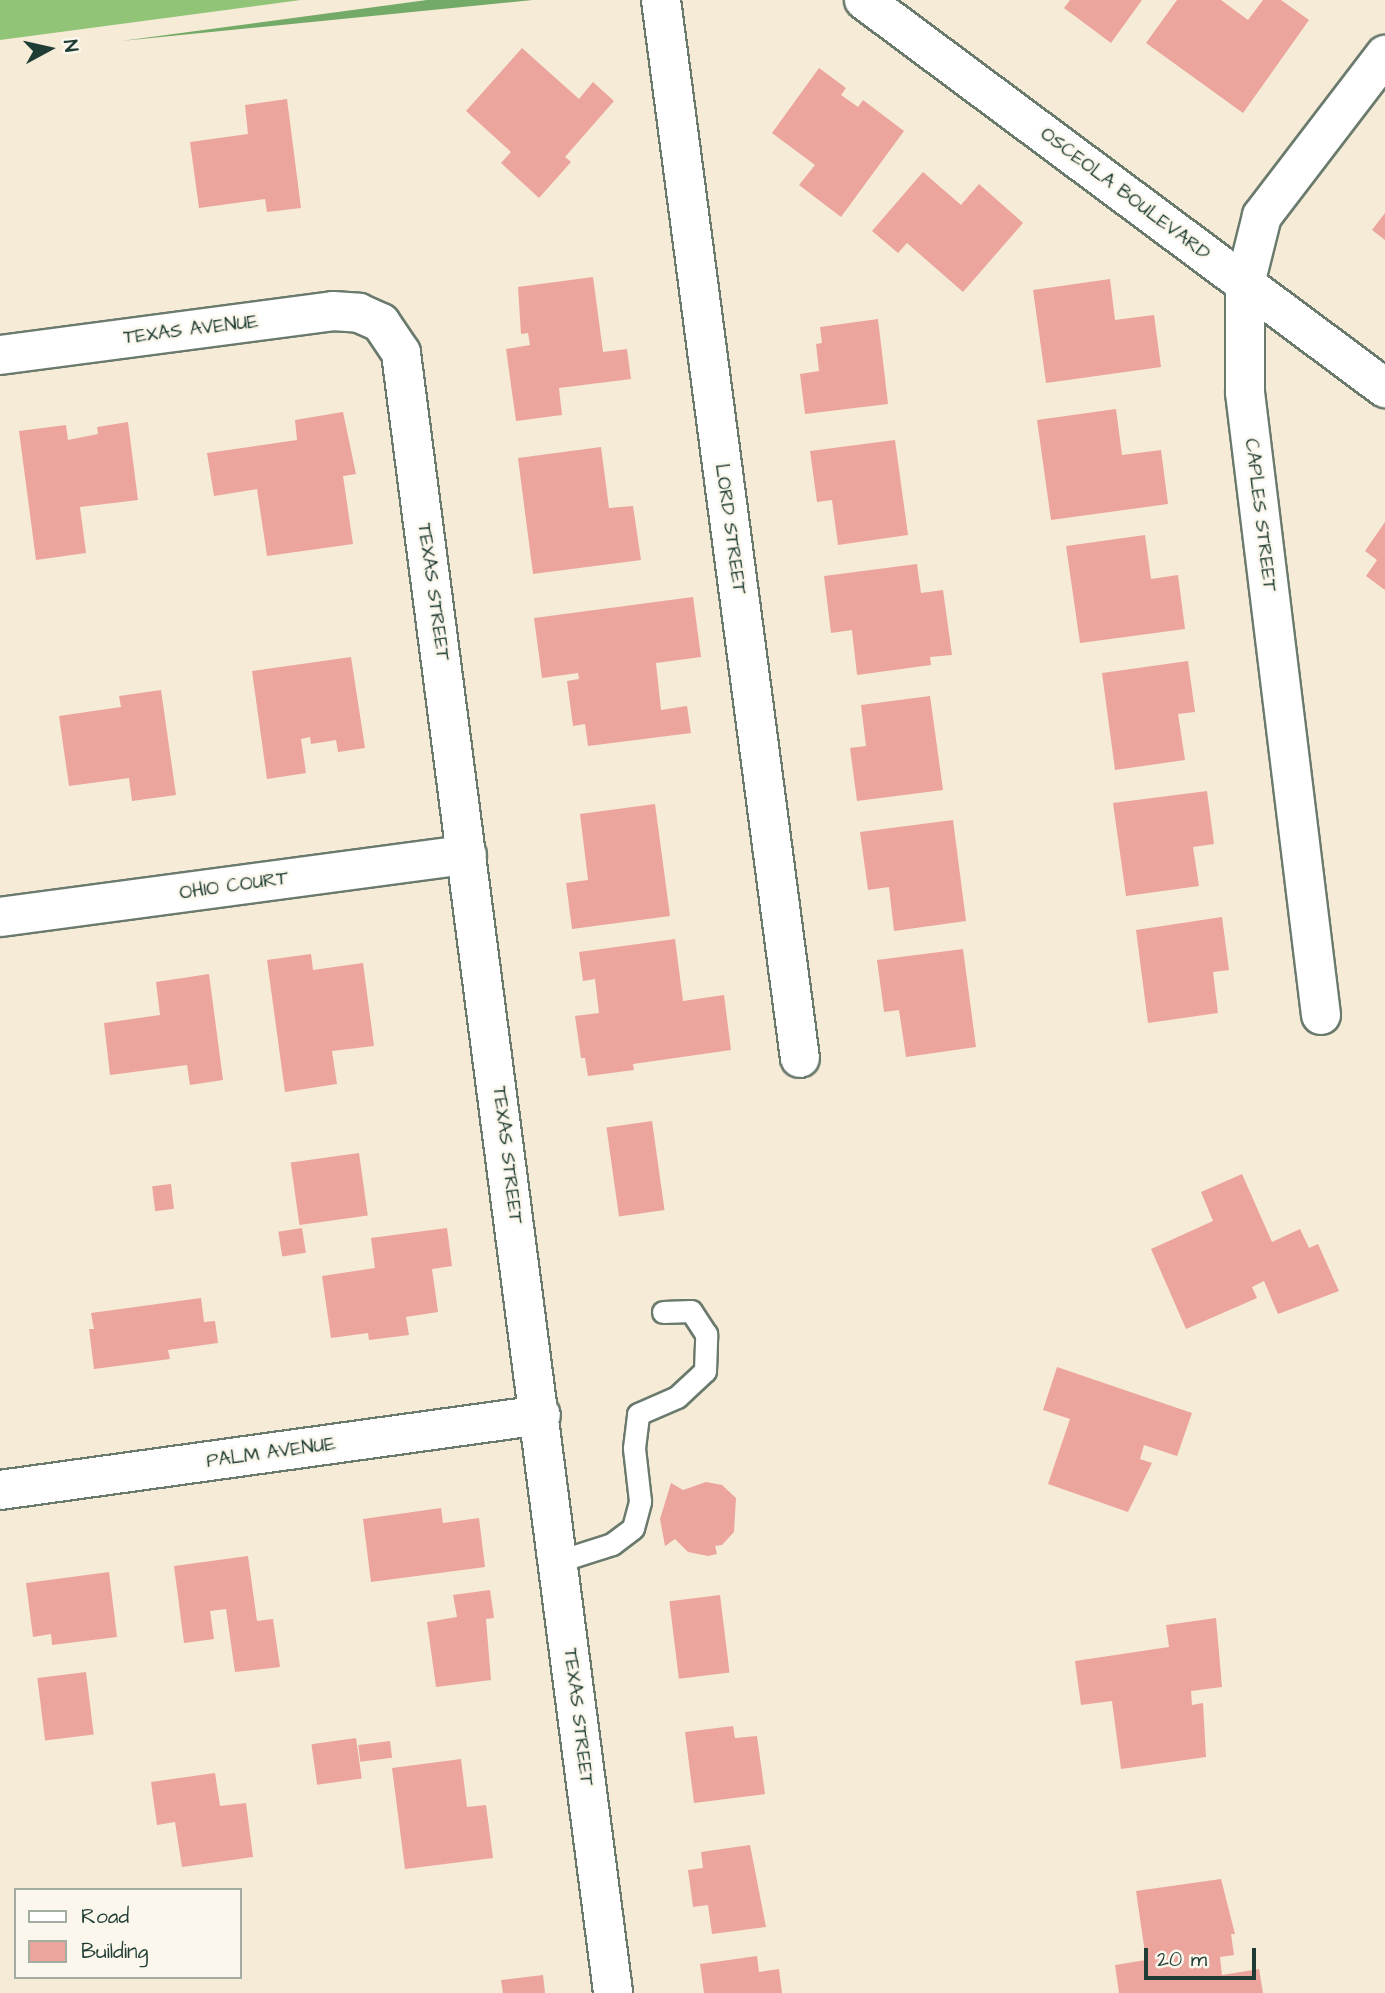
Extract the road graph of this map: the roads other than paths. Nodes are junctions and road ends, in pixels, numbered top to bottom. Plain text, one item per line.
1 (661, 0) edge
2 (864, 0) edge
3 (1385, 55) edge
4 (1245, 284) junction
5 (381, 323) joint
6 (0, 355) edge
7 (1385, 388) edge
8 (467, 855) junction
9 (0, 917) edge
10 (1321, 1015) dead end
11 (800, 1058) dead end
12 (663, 1312) dead end
13 (541, 1415) junction
14 (0, 1490) edge
15 (559, 1561) junction
16 (613, 1993) edge

1 - 11 street, LORD STREET
2 - 4 street, OSCEOLA BOULEVARD
3 - 4 street, CAPLES STREET
4 - 7 street, OSCEOLA BOULEVARD
4 - 10 street, CAPLES STREET
5 - 6 street, TEXAS AVENUE
5 - 8 street, TEXAS STREET
8 - 9 street, OHIO COURT
8 - 13 street, TEXAS STREET
12 - 15 lane
13 - 14 street, PALM AVENUE
13 - 15 street, TEXAS STREET
15 - 16 street, TEXAS STREET

